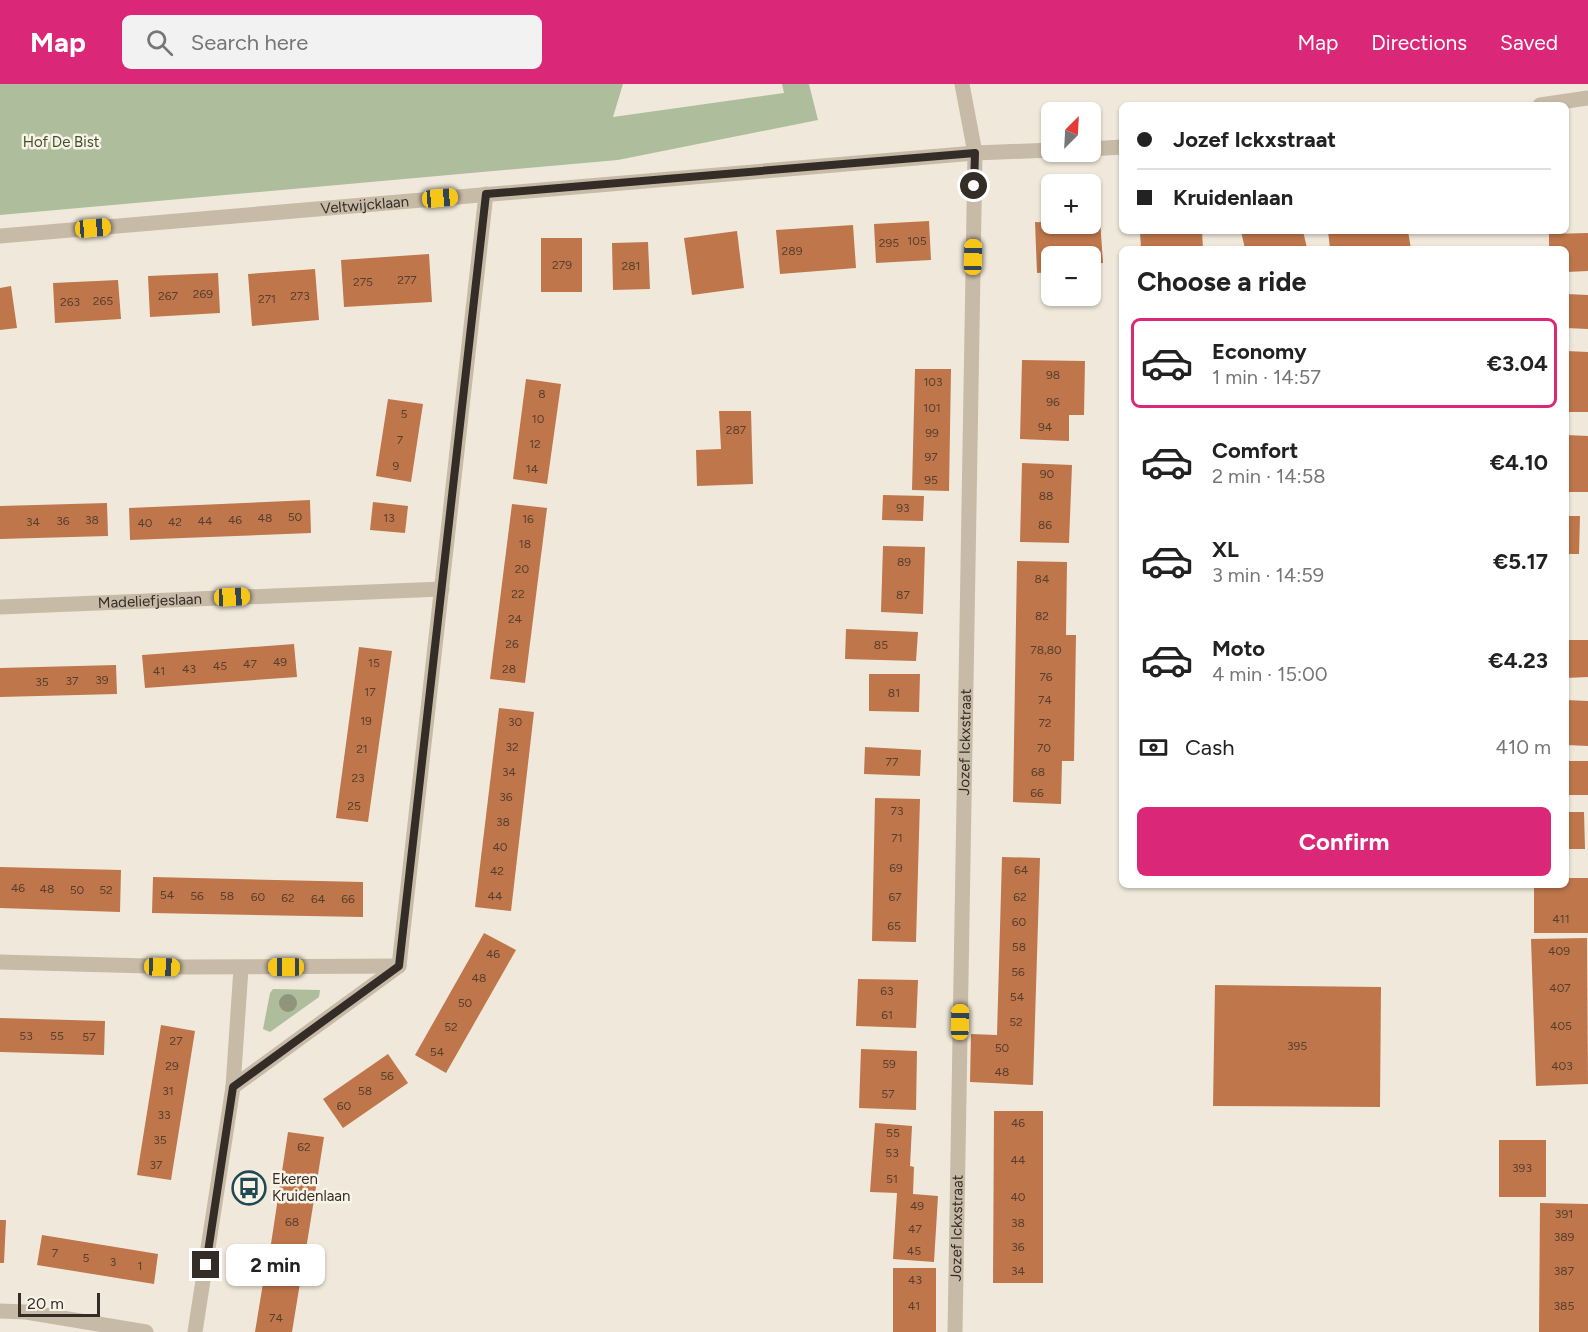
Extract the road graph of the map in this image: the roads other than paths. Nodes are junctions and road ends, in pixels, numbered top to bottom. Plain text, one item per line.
1 (962, 84) edge
2 (1588, 98) edge
3 (1561, 102) edge
4 (1119, 147) edge
5 (1101, 148) edge
6 (1041, 150) edge
7 (975, 153) junction
8 (486, 194) junction
9 (0, 236) edge
10 (442, 589) junction
11 (0, 607) edge
12 (0, 962) edge
13 (399, 966) junction
14 (241, 968) junction
15 (233, 1087) junction
16 (0, 1311) edge
17 (146, 1332) edge
18 (195, 1332) edge
19 (955, 1332) edge

1 - 7 street, Jozef Ickxstraat
2 - 3 street
4 - 5 street
6 - 7 street, Veltwijcklaan
7 - 8 street, Veltwijcklaan
7 - 19 street, Jozef Ickxstraat
8 - 9 street, Veltwijcklaan
8 - 10 street
10 - 11 street, Madeliefjeslaan
10 - 13 street
12 - 14 street
13 - 14 street
13 - 15 street
14 - 15 street
15 - 18 street
16 - 17 street

